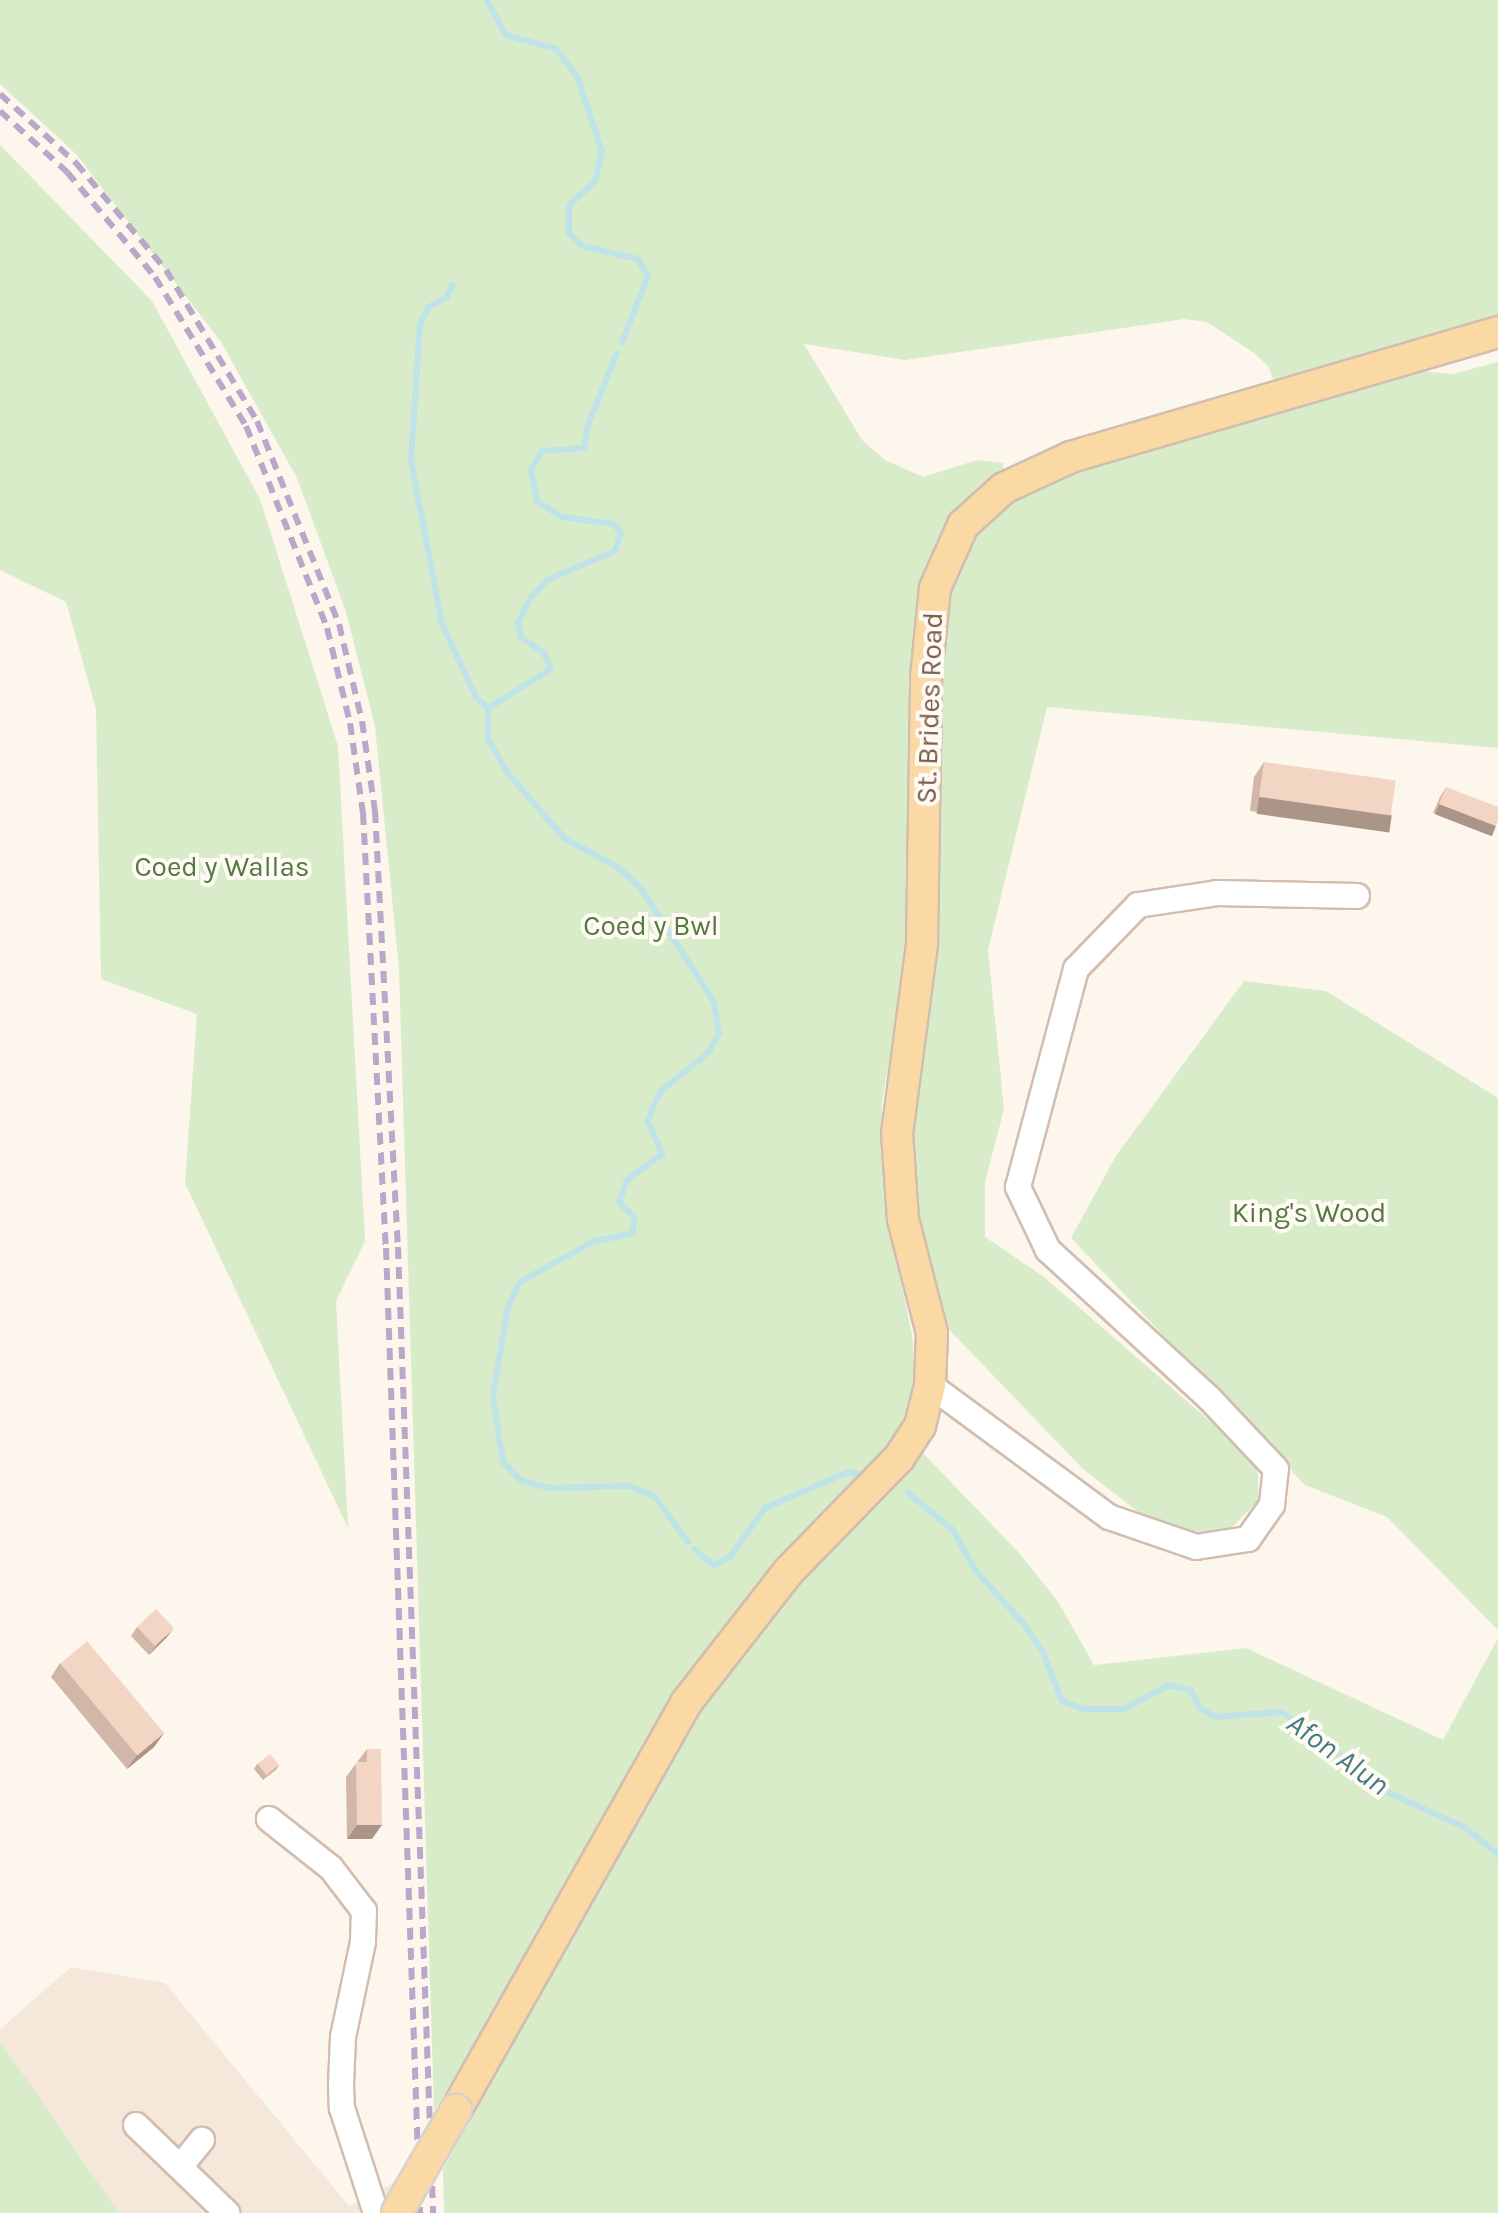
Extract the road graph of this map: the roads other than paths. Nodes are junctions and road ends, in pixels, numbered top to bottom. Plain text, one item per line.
1 (1498, 332) edge
2 (1357, 896) dead end
3 (930, 1385) junction
4 (269, 1819) dead end
5 (136, 2125) dead end
6 (202, 2140) dead end
7 (180, 2167) junction
8 (227, 2213) edge
9 (390, 2213) edge

1 - 3 main road, St. Brides Road
2 - 3 street
3 - 9 main road, St. Brides Road, bridge
4 - 9 street
5 - 7 street
6 - 7 street
7 - 8 street

